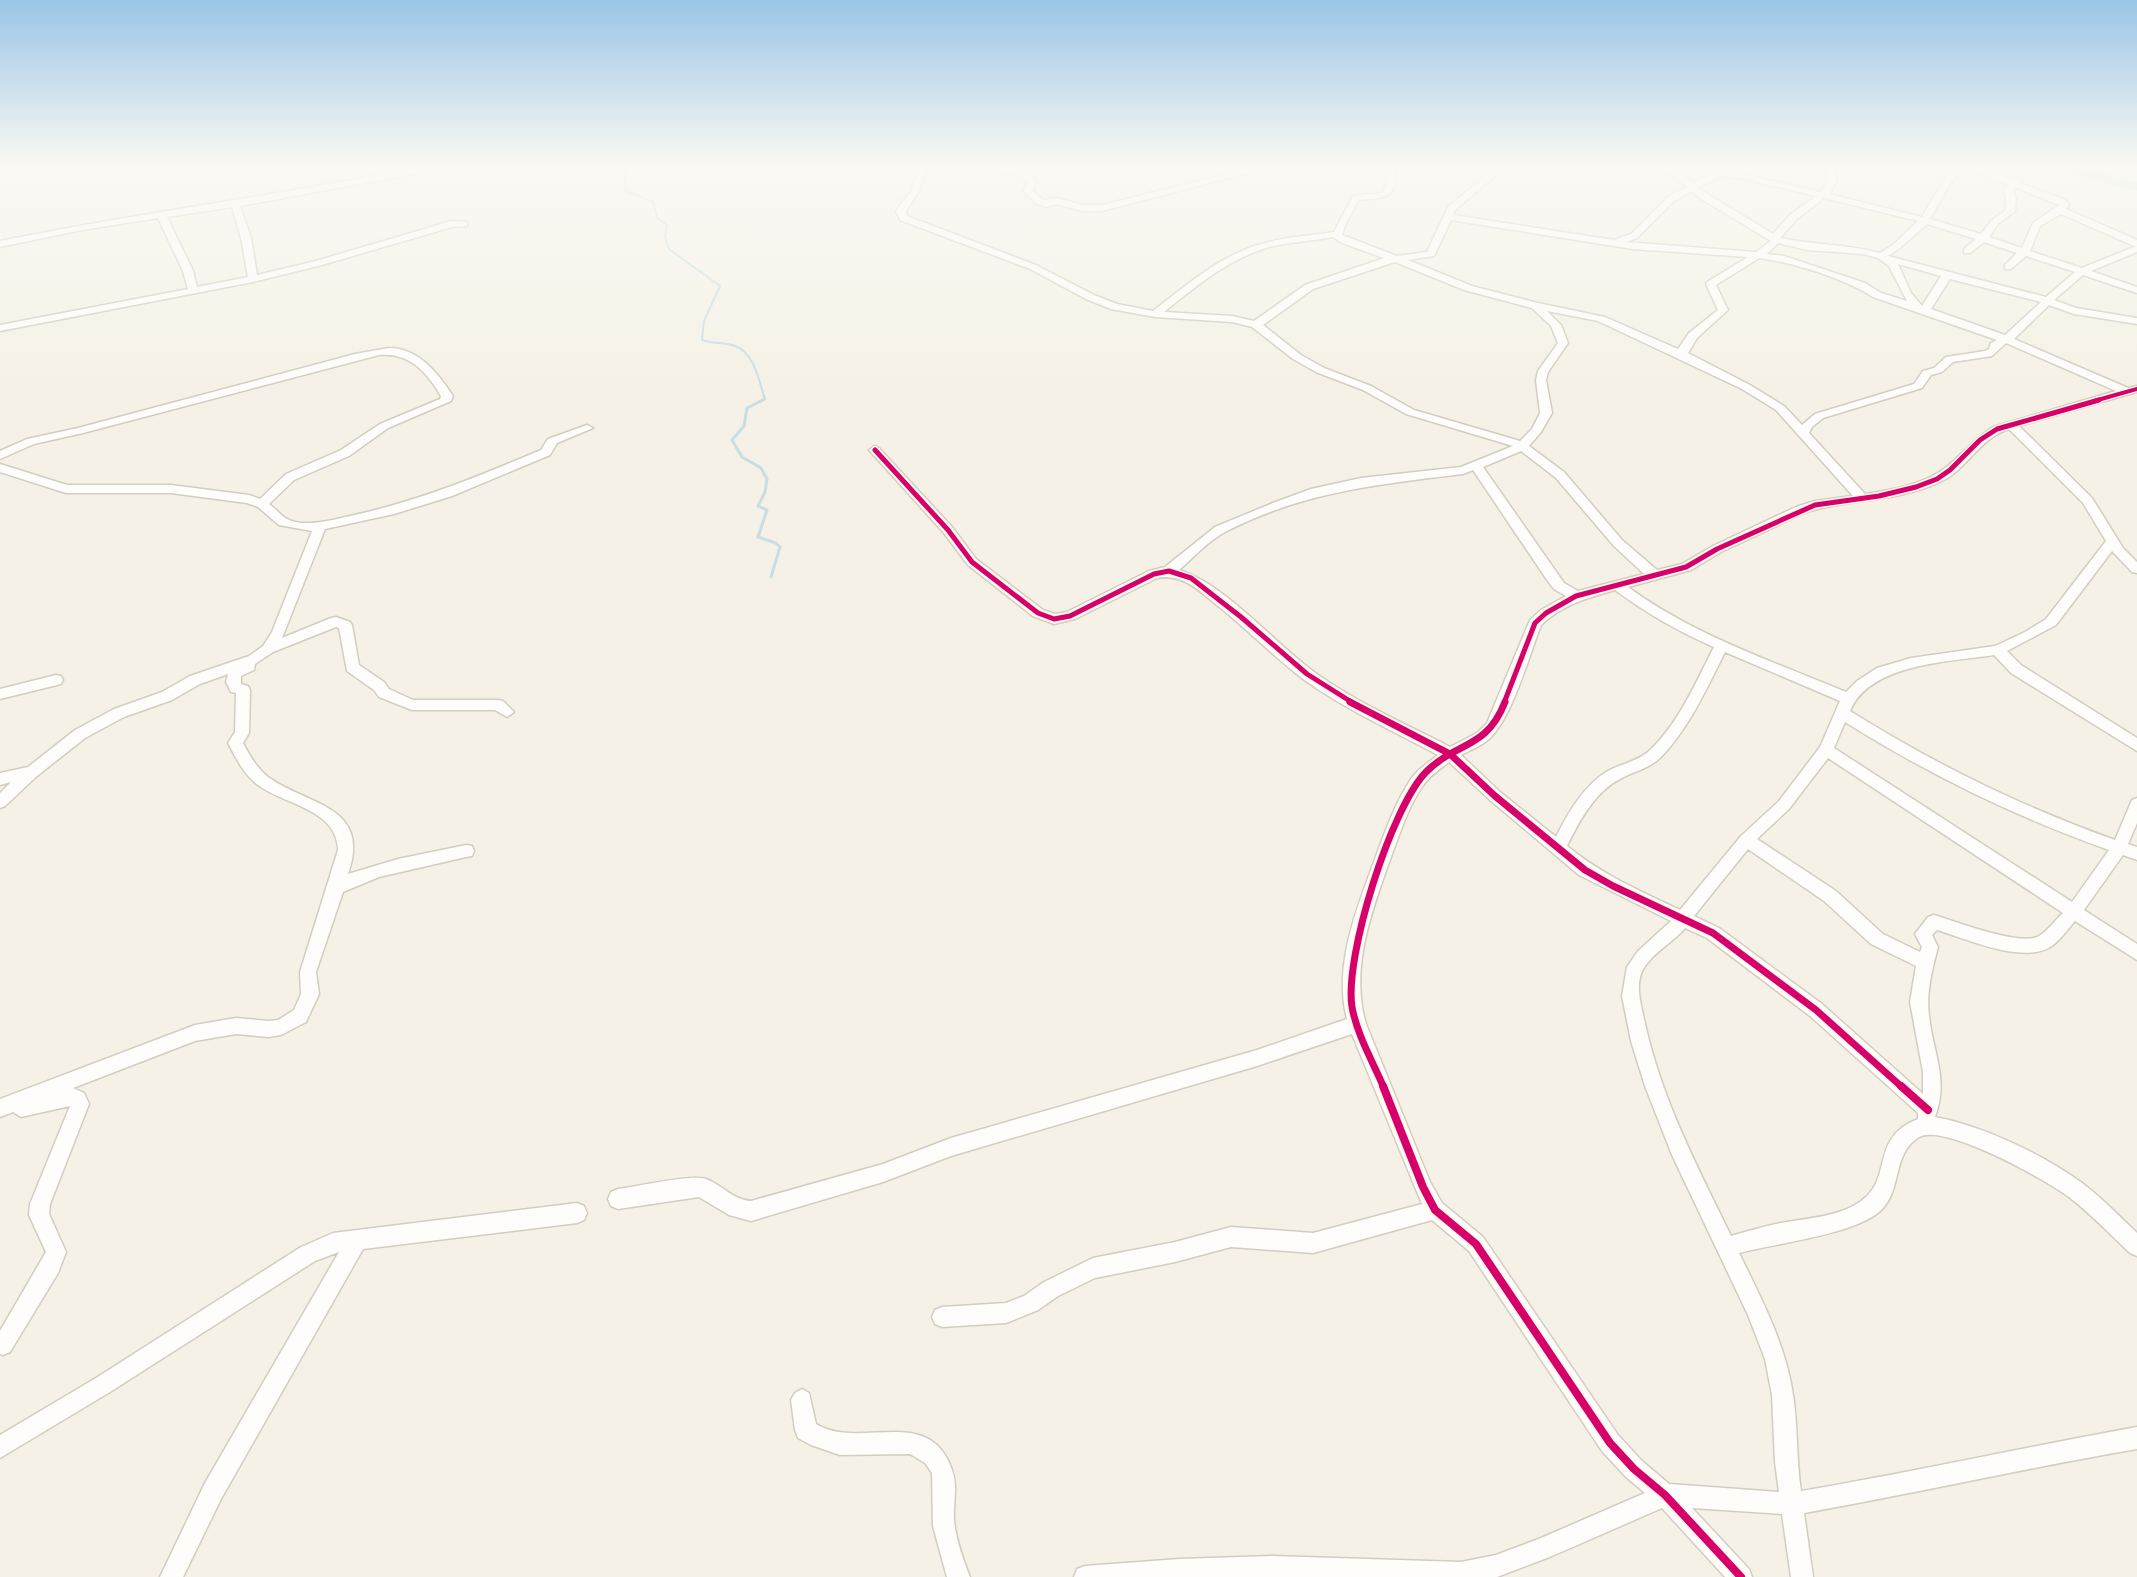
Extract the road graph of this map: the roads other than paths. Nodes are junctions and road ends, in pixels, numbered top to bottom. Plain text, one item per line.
1 (31, 238) edge
2 (172, 238) edge
3 (246, 238) edge
4 (405, 238) edge
5 (955, 238) edge
6 (1313, 238) edge
7 (1341, 238) edge
8 (1438, 238) edge
9 (1579, 238) edge
10 (1630, 238) edge
11 (1906, 238) edge
12 (1983, 238) joint
13 (2033, 238) edge
14 (2123, 238) edge
15 (1775, 239) joint
16 (1609, 242) junction
17 (0, 244) edge
18 (2137, 244) edge
19 (2137, 249) edge
20 (1967, 251) dead end
21 (2024, 254) junction
22 (1758, 255) junction
23 (1885, 258) junction
24 (1394, 259) junction
25 (2008, 267) dead end
26 (2083, 272) junction
27 (1947, 275) junction
28 (254, 279) junction
29 (193, 290) junction
30 (2137, 290) edge
31 (2046, 300) junction
32 (1536, 306) junction
33 (1920, 309) junction
34 (1155, 314) junction
35 (2137, 321) edge
36 (1256, 325) junction
37 (0, 328) edge
38 (2008, 340) junction
39 (1686, 357) junction
40 (2132, 391) edge
41 (2010, 424) junction
42 (587, 428) dead end
43 (1804, 432) junction
44 (1521, 446) junction
45 (875, 450) dead end
46 (0, 454) edge
47 (1476, 466) junction
48 (0, 468) edge
49 (1863, 499) junction
50 (262, 504) junction
51 (320, 526) junction
52 (2112, 542) junction
53 (2137, 569) edge
54 (1169, 571) junction
55 (1654, 576) junction
56 (1617, 585) junction
57 (1576, 596) junction
58 (1722, 646) junction
59 (268, 649) junction
60 (1997, 650) junction
61 (254, 659) junction
62 (56, 680) dead end
63 (0, 694) edge
64 (1846, 706) junction
65 (507, 712) dead end
66 (2137, 745) edge
67 (1826, 750) junction
68 (1450, 754) junction
69 (32, 772) junction
70 (0, 780) edge
71 (0, 802) edge
72 (2137, 804) edge
73 (1746, 840) junction
74 (2119, 848) junction
75 (1557, 849) junction
76 (466, 851) dead end
77 (2137, 854) edge
78 (336, 888) junction
79 (2073, 913) junction
80 (1683, 918) junction
81 (2137, 953) edge
82 (1926, 963) junction
83 (1357, 1024) junction
84 (0, 1110) edge
85 (1924, 1118) junction
86 (618, 1198) dead end
87 (1435, 1210) junction
88 (577, 1213) dead end
89 (356, 1242) junction
90 (2137, 1246) edge
91 (1725, 1247) junction
92 (942, 1317) dead end
93 (3, 1345) dead end
94 (802, 1400) dead end
95 (2137, 1438) edge
96 (0, 1447) edge
97 (1665, 1495) junction
98 (1791, 1504) junction
99 (1411, 1574) edge
100 (171, 1577) edge
101 (959, 1577) edge
102 (1085, 1577) edge
103 (1741, 1577) edge
104 (1802, 1577) edge

1 - 17 street
2 - 29 street
3 - 28 street
4 - 28 street
5 - 34 street
6 - 34 street
7 - 24 street
8 - 24 street
9 - 16 street
10 - 16 street
11 - 23 street
12 - 20 street
12 - 21 street
13 - 21 street
14 - 18 street
15 - 22 street
15 - 23 street
16 - 22 street
19 - 26 street
21 - 25 street
21 - 26 street
22 - 33 street
22 - 39 street
23 - 27 street
23 - 33 street
24 - 32 street
24 - 36 street
26 - 30 street
26 - 31 street
27 - 31 street
27 - 33 street
28 - 29 street
29 - 37 street
31 - 35 street
31 - 38 street
32 - 39 street
32 - 44 street
33 - 38 street
34 - 36 street
36 - 44 street
38 - 40 street
38 - 43 street
39 - 43 street
40 - 41 street
41 - 49 street
41 - 52 street
42 - 51 street
43 - 49 street
44 - 47 street
44 - 55 street
45 - 54 street
46 - 50 street
47 - 54 street
47 - 57 street
48 - 50 street
49 - 55 street
50 - 51 street
51 - 59 street
52 - 53 street
52 - 60 street
54 - 68 street
55 - 56 street
56 - 57 street
56 - 58 street
57 - 68 street
58 - 64 street
58 - 75 street
59 - 61 street
59 - 65 street
60 - 64 street
60 - 66 street
61 - 69 street
61 - 78 street
62 - 63 street
64 - 67 street
64 - 74 street
67 - 73 street
67 - 79 street
68 - 75 street
68 - 83 street
69 - 70 street
69 - 71 street
72 - 74 street
73 - 80 street
73 - 82 street
74 - 77 street
74 - 79 street
75 - 80 street
76 - 78 street
78 - 84 street
79 - 81 street
79 - 82 street
80 - 85 street
80 - 91 street
82 - 85 street
83 - 86 street
83 - 87 street
84 - 93 street
85 - 90 street
85 - 91 street
87 - 92 street
87 - 97 street
88 - 89 street
89 - 96 street
89 - 100 street
91 - 98 street
94 - 101 street
95 - 98 street
97 - 98 street
97 - 99 street
97 - 103 street
98 - 104 street
99 - 102 street

